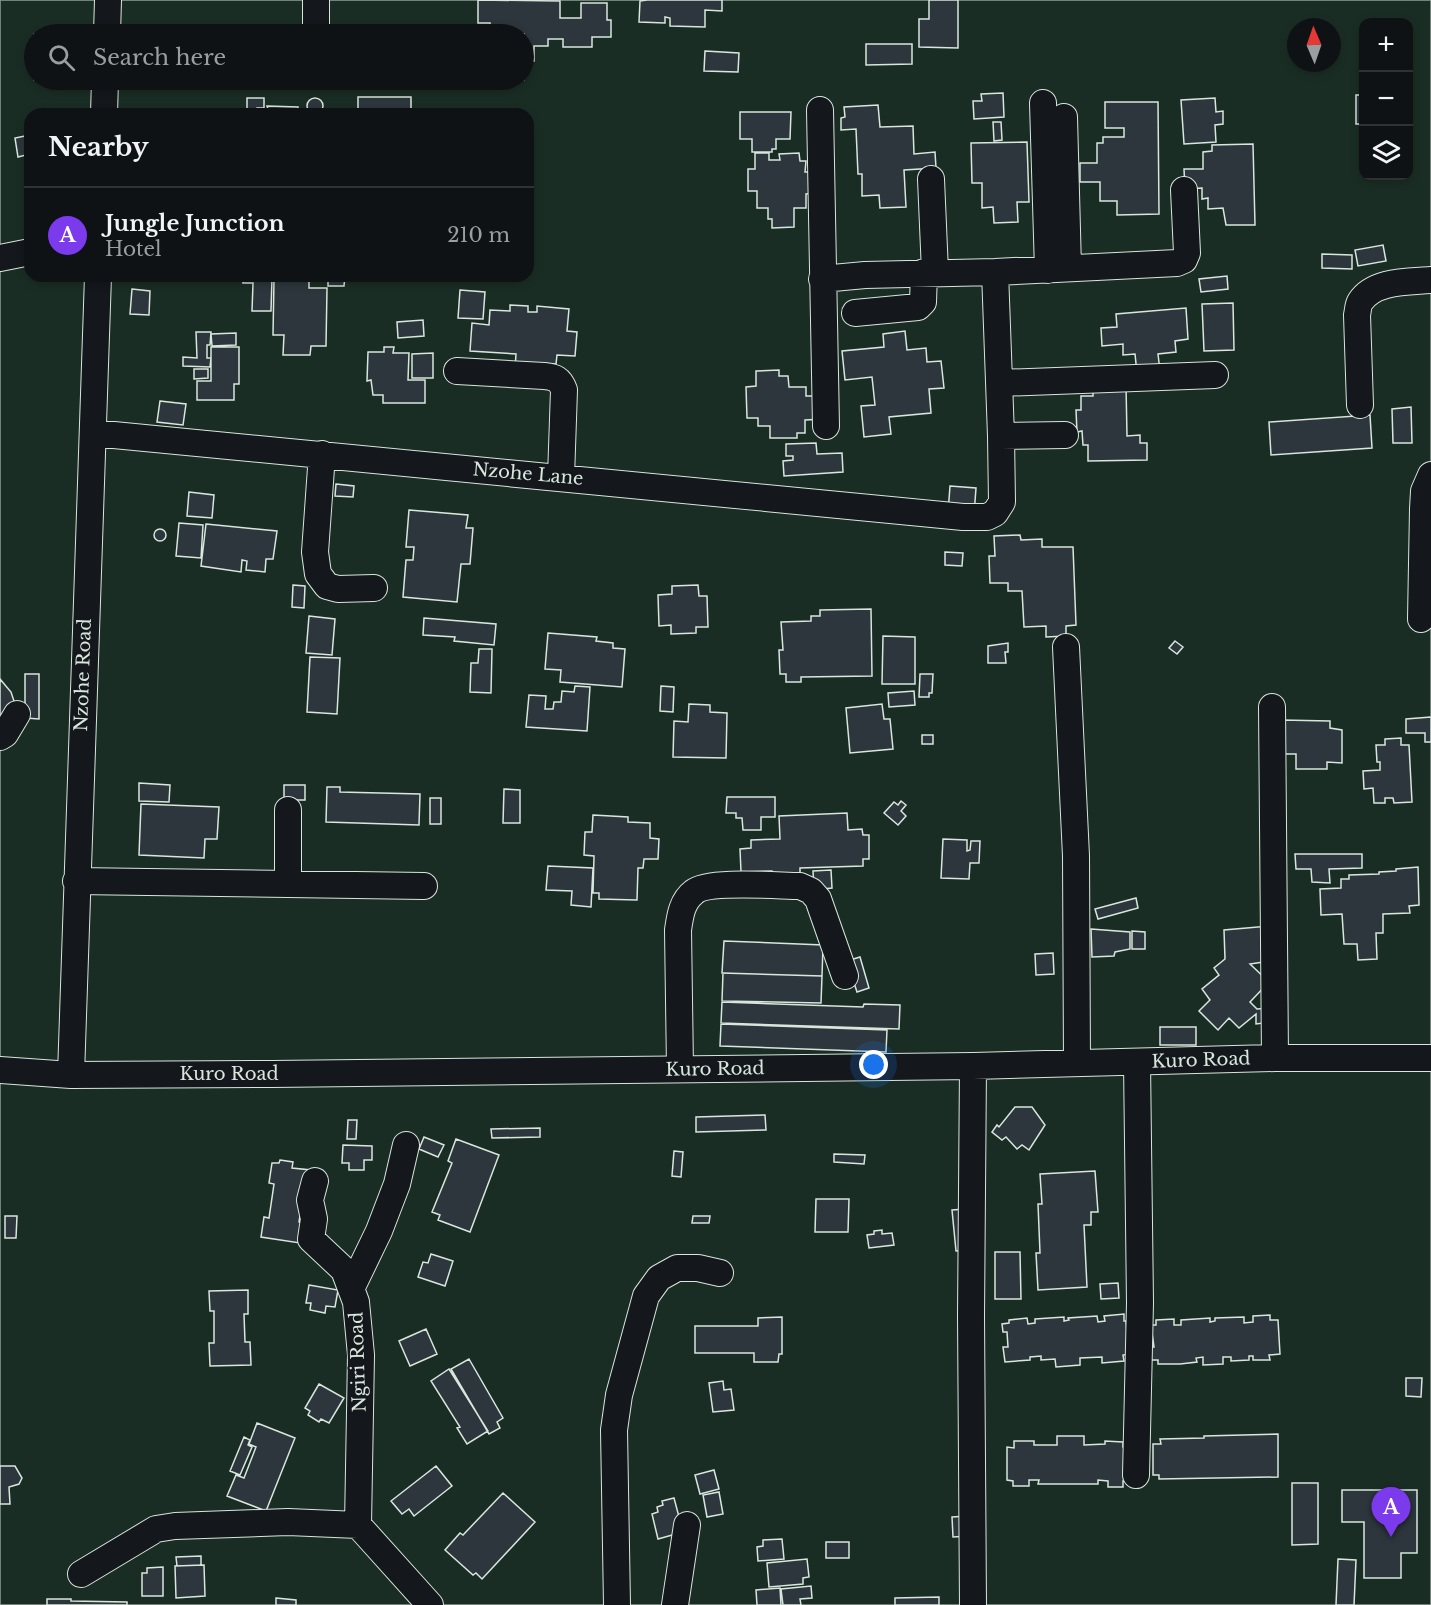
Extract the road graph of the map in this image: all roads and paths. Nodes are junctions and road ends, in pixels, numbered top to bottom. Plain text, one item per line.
1 (108, 0) edge
2 (316, 0) edge
3 (107, 24) edge
4 (315, 24) edge
5 (105, 90) edge
6 (1043, 102) dead end
7 (104, 108) edge
8 (820, 110) dead end
9 (1064, 117) dead end
10 (931, 179) dead end
11 (1184, 190) dead end
12 (24, 253) edge
13 (0, 258) edge
14 (1058, 269) junction
15 (930, 272) junction
16 (995, 272) junction
17 (822, 279) junction
18 (1431, 280) edge
19 (98, 282) edge
20 (855, 313) dead end
21 (457, 371) dead end
22 (1215, 375) dead end
23 (1000, 383) junction
24 (1360, 405) dead end
25 (826, 426) dead end
26 (93, 433) junction
27 (1065, 435) dead end
28 (1002, 436) junction
29 (322, 454) junction
30 (1431, 475) edge
31 (561, 477) junction
32 (374, 588) dead end
33 (1421, 619) dead end
34 (1066, 647) dead end
35 (1272, 707) dead end
36 (17, 714) dead end
37 (0, 737) edge
38 (288, 810) dead end
39 (76, 881) junction
40 (288, 883) junction
41 (424, 886) dead end
42 (845, 976) dead end
43 (1275, 1058) junction
44 (1431, 1058) edge
45 (1077, 1062) junction
46 (1137, 1062) junction
47 (973, 1066) junction
48 (680, 1069) junction
49 (0, 1070) edge
50 (71, 1075) junction
51 (406, 1145) dead end
52 (315, 1180) dead end
53 (720, 1273) dead end
54 (351, 1288) junction
55 (1136, 1475) dead end
56 (687, 1525) dead end
57 (358, 1526) junction
58 (81, 1574) dead end
59 (430, 1605) edge
60 (617, 1605) edge
61 (675, 1605) edge
62 (973, 1605) edge

1 - 3 street
2 - 4 street
5 - 7 street
6 - 14 street
8 - 17 street
9 - 14 street
10 - 15 street
11 - 14 street
12 - 13 street
14 - 16 street
15 - 16 street
15 - 17 street
15 - 20 street
16 - 23 street, Nzohe Lane
17 - 25 street
18 - 24 street
19 - 26 street, Nzohe Road
21 - 31 street
22 - 23 street
23 - 28 street, Nzohe Lane
26 - 29 street, Nzohe Lane
26 - 39 street, Nzohe Road
27 - 28 street
28 - 31 street, Nzohe Lane
29 - 31 street, Nzohe Lane
29 - 32 street
30 - 33 street
34 - 45 street
35 - 43 street
36 - 37 street
38 - 40 street
39 - 40 street
39 - 50 street, Nzohe Road
40 - 41 street
42 - 48 street
43 - 44 street, Kuro Road
43 - 46 street, Kuro Road
45 - 46 street, Kuro Road
45 - 47 street, Kuro Road
46 - 55 street
47 - 48 street, Kuro Road
47 - 62 street
48 - 50 street, Kuro Road
49 - 50 street, Kuro Road
51 - 54 street
52 - 54 street, Ngiri Road
53 - 60 street
54 - 57 street, Ngiri Road
56 - 61 street
57 - 58 street
57 - 59 street

